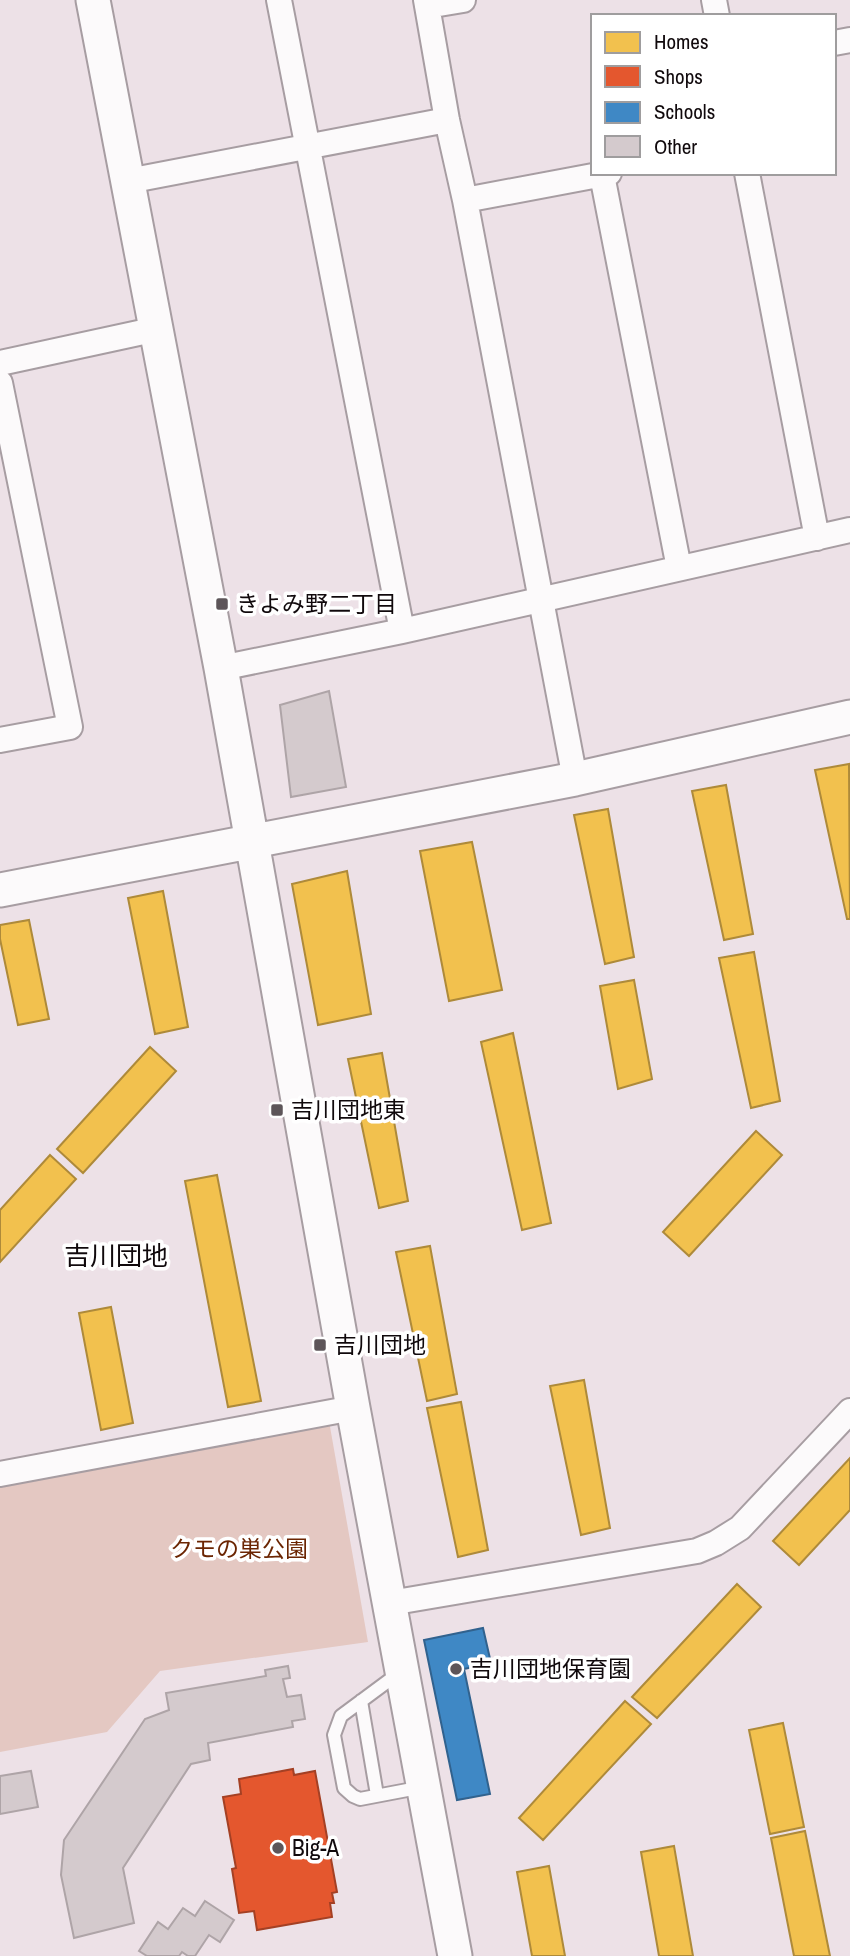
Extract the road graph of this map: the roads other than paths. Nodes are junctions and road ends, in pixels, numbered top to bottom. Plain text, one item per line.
1 (93, 0) edge
2 (279, 0) edge
3 (463, 0) edge
4 (427, 3) edge
5 (447, 120) junction
6 (307, 148) junction
7 (600, 175) edge
8 (605, 175) edge
9 (747, 175) edge
10 (128, 181) junction
11 (465, 200) junction
12 (157, 329) junction
13 (0, 363) edge
14 (0, 383) edge
15 (850, 530) edge
16 (817, 537) junction
17 (679, 568) junction
18 (541, 599) junction
19 (402, 631) junction
20 (220, 668) junction
21 (850, 717) edge
22 (0, 740) edge
23 (575, 779) junction
24 (252, 843) junction
25 (0, 890) edge
26 (353, 1408) junction
27 (850, 1411) edge
28 (0, 1474) edge
29 (390, 1604) junction
30 (402, 1670) junction
31 (361, 1701) junction
32 (423, 1787) junction
33 (377, 1796) junction
34 (455, 1956) edge

1 - 10 street
2 - 6 street
3 - 4 street
4 - 5 street
5 - 6 street
5 - 11 street
6 - 10 street
6 - 19 street
7 - 11 street
8 - 17 street
9 - 16 street
10 - 12 street
11 - 18 street
12 - 13 street
12 - 20 street
14 - 22 street
15 - 16 street
16 - 17 street
17 - 18 street
18 - 19 street
18 - 23 street
19 - 20 street
20 - 24 street
21 - 23 street
23 - 24 street
24 - 25 street
24 - 26 street
26 - 28 street
26 - 29 street
27 - 29 street
29 - 30 street
30 - 31 lane
30 - 32 street
31 - 33 lane
31 - 33 lane
32 - 33 lane
32 - 34 street

